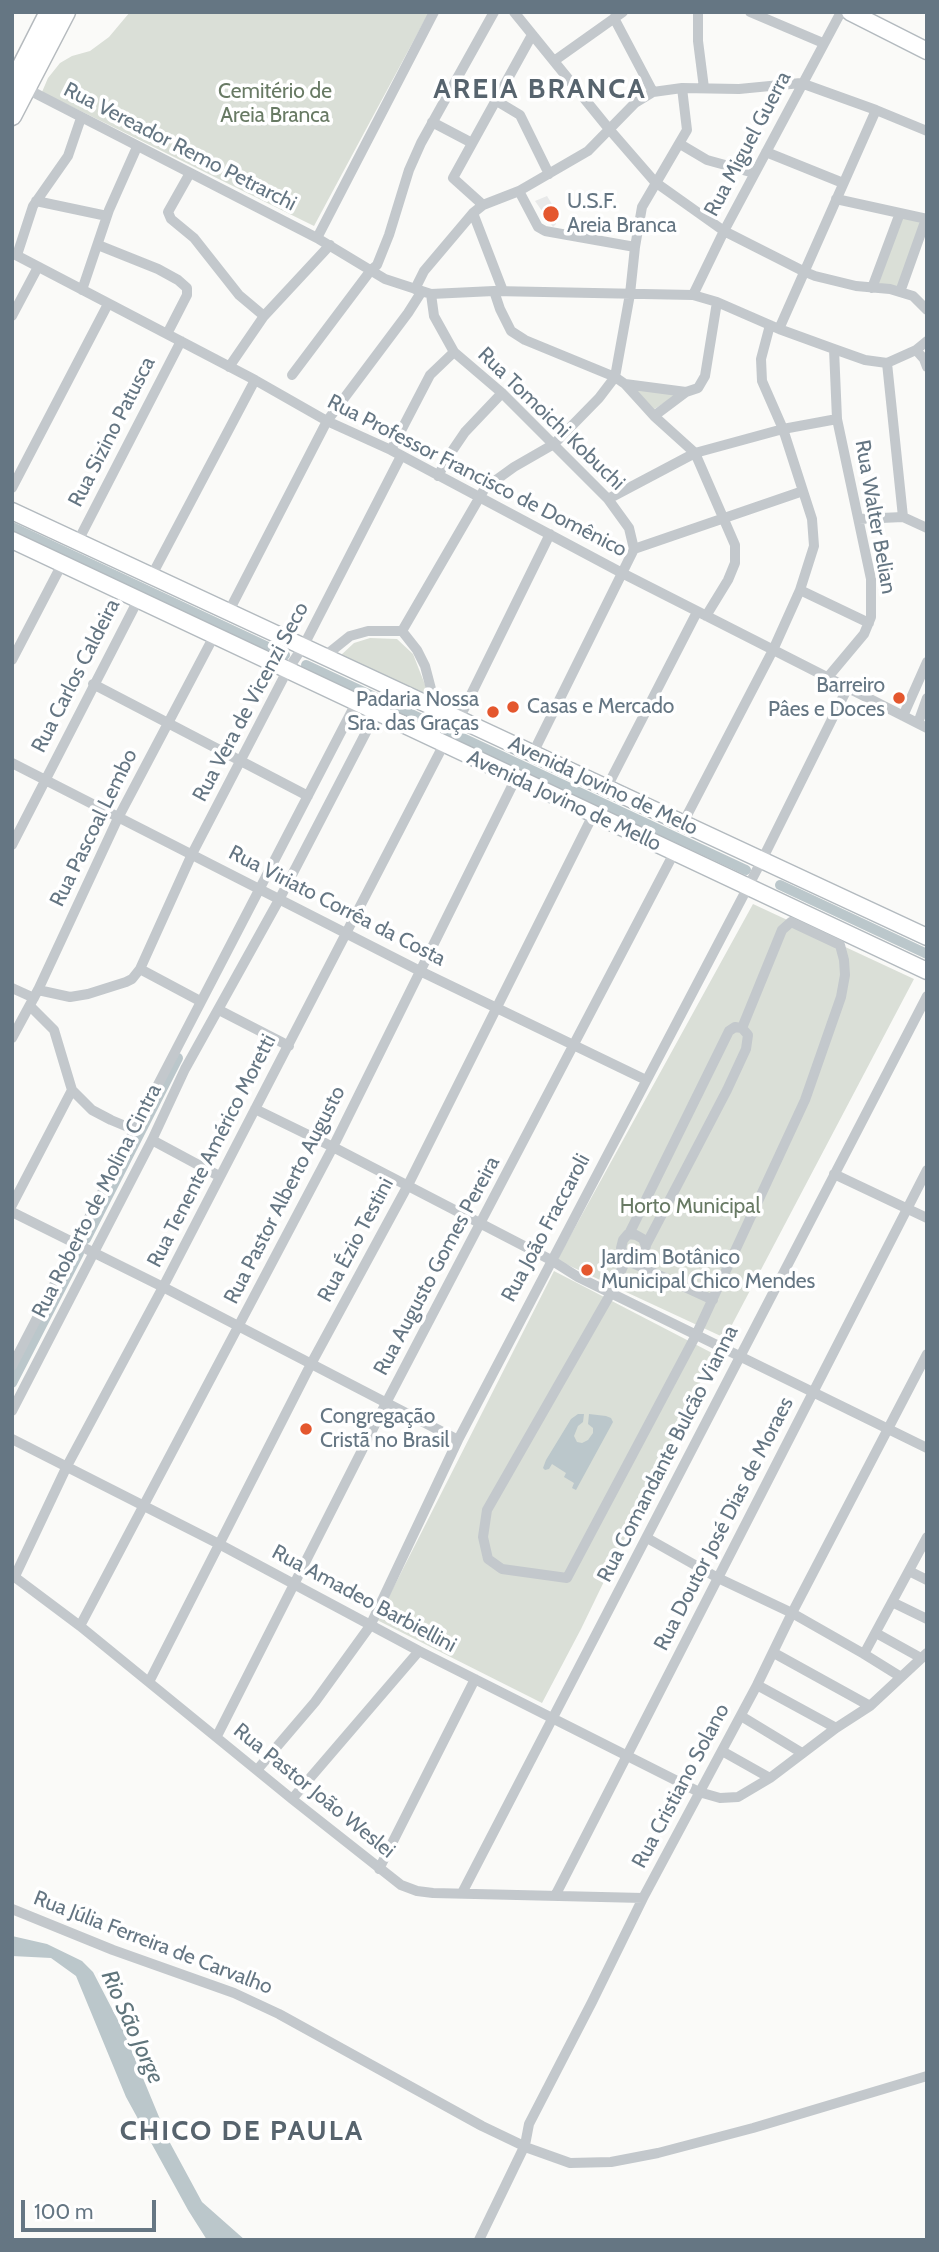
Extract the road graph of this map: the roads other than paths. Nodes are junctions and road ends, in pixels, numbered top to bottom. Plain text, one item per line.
1 (49, 12) edge
2 (66, 12) edge
3 (434, 12) edge
4 (494, 12) edge
5 (698, 12) edge
6 (750, 12) edge
7 (841, 12) edge
8 (850, 12) edge
9 (518, 13) edge
10 (618, 15) edge
11 (533, 35) junction
12 (823, 43) junction
13 (927, 51) edge
14 (554, 61) junction
15 (802, 83) junction
16 (20, 87) edge
17 (682, 88) junction
18 (704, 88) junction
19 (653, 92) junction
20 (495, 100) junction
21 (876, 110) junction
22 (12, 116) edge
23 (81, 118) junction
24 (432, 122) junction
25 (609, 129) junction
26 (927, 131) edge
27 (472, 144) junction
28 (680, 144) junction
29 (137, 147) junction
30 (766, 152) junction
31 (190, 173) junction
32 (754, 173) junction
33 (549, 174) junction
34 (655, 182) junction
35 (843, 183) junction
36 (519, 191) junction
37 (836, 200) junction
38 (36, 201) junction
39 (483, 205) junction
40 (473, 213) junction
41 (900, 213) junction
42 (107, 216) junction
43 (926, 219) edge
44 (724, 231) junction
45 (317, 238) junction
46 (98, 245) junction
47 (330, 246) junction
48 (635, 247) junction
49 (15, 254) edge
50 (38, 267) junction
51 (370, 270) junction
52 (803, 271) junction
53 (872, 288) junction
54 (82, 290) junction
55 (422, 291) junction
56 (499, 291) junction
57 (900, 292) junction
58 (630, 294) junction
59 (693, 295) junction
60 (717, 302) junction
61 (108, 304) junction
62 (927, 310) edge
63 (12, 316) edge
64 (264, 316) junction
65 (774, 327) junction
66 (167, 334) junction
67 (181, 341) junction
68 (927, 341) edge
69 (834, 349) junction
70 (916, 350) junction
71 (454, 352) junction
72 (887, 363) junction
73 (229, 366) junction
74 (927, 367) edge
75 (292, 375) dead end
76 (255, 380) junction
77 (620, 380) junction
78 (686, 391) junction
79 (502, 393) junction
80 (654, 416) junction
81 (837, 419) junction
82 (327, 421) junction
83 (783, 429) junction
84 (554, 444) junction
85 (396, 453) junction
86 (695, 453) junction
87 (438, 476) junction
88 (12, 488) edge
89 (803, 491) junction
90 (478, 497) junction
91 (608, 499) junction
92 (12, 511) edge
93 (724, 517) junction
94 (903, 517) junction
95 (859, 519) junction
96 (927, 528) edge
97 (550, 534) junction
98 (12, 540) edge
99 (78, 541) junction
100 (634, 549) junction
101 (62, 564) junction
102 (622, 573) junction
103 (152, 575) junction
104 (800, 590) junction
105 (138, 600) junction
106 (229, 611) junction
107 (701, 614) junction
108 (869, 623) junction
109 (402, 631) junction
110 (214, 636) junction
111 (304, 645) junction
112 (773, 650) junction
113 (325, 656) junction
114 (12, 660) edge
115 (927, 665) edge
116 (287, 671) junction
117 (828, 677) junction
118 (93, 684) junction
119 (848, 689) junction
120 (927, 698) edge
121 (356, 703) junction
122 (436, 708) junction
123 (376, 713) junction
124 (903, 716) junction
125 (459, 719) junction
126 (167, 722) junction
127 (922, 726) edge
128 (444, 744) junction
129 (533, 753) junction
130 (241, 761) junction
131 (12, 763) edge
132 (516, 778) junction
133 (44, 779) junction
134 (606, 789) junction
135 (308, 796) junction
136 (593, 814) junction
137 (118, 818) junction
138 (683, 822) junction
139 (12, 845) edge
140 (674, 853) junction
141 (192, 855) junction
142 (762, 860) junction
143 (747, 887) junction
144 (260, 889) junction
145 (280, 898) junction
146 (347, 932) junction
147 (927, 937) edge
148 (141, 969) junction
149 (420, 971) junction
150 (927, 971) edge
151 (12, 988) edge
152 (927, 996) edge
153 (34, 998) junction
154 (200, 1001) junction
155 (498, 1008) junction
156 (219, 1010) junction
157 (742, 1028) junction
158 (12, 1038) edge
159 (289, 1046) junction
160 (574, 1046) junction
161 (646, 1080) junction
162 (72, 1090) junction
163 (255, 1109) junction
164 (135, 1130) junction
165 (152, 1140) junction
166 (333, 1147) junction
167 (927, 1170) edge
168 (834, 1174) junction
169 (219, 1176) junction
170 (407, 1187) junction
171 (12, 1205) edge
172 (906, 1208) junction
173 (12, 1212) edge
174 (927, 1218) edge
175 (481, 1225) junction
176 (629, 1234) junction
177 (646, 1245) junction
178 (85, 1247) junction
179 (551, 1260) junction
180 (626, 1260) junction
181 (163, 1287) junction
182 (611, 1293) junction
183 (713, 1300) junction
184 (238, 1326) junction
185 (696, 1335) junction
186 (16, 1348) edge
187 (927, 1354) edge
188 (740, 1357) junction
189 (311, 1364) junction
190 (12, 1366) edge
191 (814, 1392) junction
192 (386, 1403) junction
193 (12, 1411) edge
194 (889, 1428) junction
195 (12, 1439) edge
196 (458, 1440) junction
197 (927, 1448) edge
198 (67, 1466) junction
199 (144, 1506) junction
200 (647, 1538) junction
201 (927, 1538) edge
202 (219, 1544) junction
203 (909, 1571) junction
204 (14, 1575) edge
205 (718, 1578) junction
206 (927, 1580) edge
207 (294, 1585) junction
208 (892, 1602) junction
209 (792, 1613) junction
210 (927, 1619) edge
211 (80, 1626) junction
212 (370, 1626) junction
213 (876, 1633) junction
214 (419, 1651) junction
215 (774, 1653) junction
216 (864, 1654) junction
217 (924, 1656) edge
218 (901, 1677) junction
219 (475, 1679) junction
220 (149, 1682) junction
221 (757, 1685) junction
222 (870, 1706) junction
223 (741, 1716) junction
224 (552, 1717) junction
225 (836, 1728) junction
226 (217, 1736) junction
227 (722, 1751) junction
228 (802, 1753) junction
229 (626, 1754) junction
230 (257, 1770) junction
231 (770, 1778) junction
232 (699, 1792) junction
233 (292, 1799) junction
234 (379, 1869) junction
235 (462, 1893) junction
236 (555, 1896) junction
237 (643, 1898) junction
238 (12, 1909) edge
239 (927, 2076) edge
240 (525, 2145) junction
241 (479, 2240) edge

1 - 16 main road
2 - 16 main road
3 - 45 street
4 - 24 street
5 - 18 street
6 - 12 street
7 - 12 street, Rua Miguel Guerra
8 - 13 main road
9 - 11 street
10 - 14 street
10 - 19 street
11 - 14 street
11 - 20 street
12 - 15 street, Rua Miguel Guerra
14 - 25 street
15 - 18 street
15 - 21 street
15 - 30 street, Rua Miguel Guerra
16 - 22 main road
16 - 23 street, Rua Vereador Remo Petrarchi
17 - 18 street
17 - 19 street
17 - 28 street
19 - 25 street
20 - 27 street
20 - 33 street
21 - 26 street
21 - 35 street
23 - 29 street, Rua Vereador Remo Petrarchi
23 - 38 street
24 - 27 street
24 - 51 street
25 - 33 street
25 - 34 street
27 - 39 street
28 - 32 street
28 - 34 street
29 - 31 street, Rua Vereador Remo Petrarchi
29 - 42 street
30 - 32 street, Rua Miguel Guerra
30 - 35 street
31 - 45 street, Rua Vereador Remo Petrarchi
31 - 64 street
32 - 44 street, Rua Miguel Guerra
33 - 36 street
34 - 44 street
34 - 48 street
35 - 37 street
36 - 39 street
36 - 48 street
37 - 41 street
37 - 52 street
38 - 42 street
38 - 49 street
39 - 40 street
40 - 55 street
40 - 56 street
41 - 43 street
41 - 53 street
42 - 46 street
43 - 57 street
44 - 52 street
44 - 59 street, Rua Miguel Guerra
45 - 47 street
46 - 54 street
46 - 66 street
47 - 51 street
47 - 64 street
48 - 58 street
49 - 50 street, Rua Professor Francisco de Domênico
50 - 54 street, Rua Professor Francisco de Domênico
50 - 63 street
51 - 55 street
51 - 75 street
52 - 53 street
52 - 65 street
53 - 57 street
54 - 61 street, Rua Professor Francisco de Domênico
55 - 56 street
55 - 71 street, Rua Tomoichi Kobuchi
55 - 82 street
56 - 58 street
56 - 77 street
57 - 62 street
58 - 59 street
58 - 77 street
59 - 60 street
60 - 65 street
60 - 78 street
61 - 66 street, Rua Professor Francisco de Domênico
61 - 88 street
64 - 73 street
65 - 69 street
65 - 83 street
66 - 67 street, Rua Professor Francisco de Domênico
67 - 73 street, Rua Professor Francisco de Domênico
67 - 99 street, Rua Sizino Patusca
68 - 70 street
69 - 72 street
69 - 81 street, Rua Walter Belian
70 - 72 street
70 - 74 street
71 - 79 street, Rua Tomoichi Kobuchi
71 - 85 street, Rua Vera de Vicenzi Seco
72 - 94 street
73 - 76 street, Rua Professor Francisco de Domênico
76 - 82 street, Rua Professor Francisco de Domênico
76 - 103 street
77 - 78 street
77 - 80 street
77 - 84 street
78 - 80 street
79 - 84 street, Rua Tomoichi Kobuchi
79 - 87 street
80 - 86 street
81 - 83 street
81 - 95 street, Rua Walter Belian
82 - 85 street, Rua Professor Francisco de Domênico
82 - 106 street
83 - 86 street
83 - 89 street
84 - 90 street
84 - 91 street, Rua Tomoichi Kobuchi
85 - 87 street, Rua Professor Francisco de Domênico
85 - 111 street, Rua Vera de Vicenzi Seco
86 - 91 street
86 - 93 street
87 - 90 street, Rua Professor Francisco de Domênico
89 - 93 street
89 - 104 street
90 - 97 street, Rua Professor Francisco de Domênico
90 - 109 street
91 - 100 street, Rua Tomoichi Kobuchi
92 - 99 main road, Avenida Jovino de Melo
93 - 100 street
93 - 107 street
94 - 95 street
94 - 96 street
95 - 108 street, Rua Walter Belian
97 - 102 street, Rua Professor Francisco de Domênico
97 - 125 street
98 - 101 main road, Avenida Jovino de Mello
99 - 103 main road, Avenida Jovino de Melo
100 - 102 street
101 - 105 main road, Avenida Jovino de Mello
101 - 114 street
102 - 107 street, Rua Professor Francisco de Domênico
102 - 129 street
103 - 106 main road, Avenida Jovino de Melo
104 - 108 street
104 - 112 street
105 - 110 main road, Avenida Jovino de Mello
105 - 118 street, Rua Carlos Caldeira
106 - 111 main road, Avenida Jovino de Melo
107 - 112 street, Rua Professor Francisco de Domênico
107 - 134 street
108 - 117 street, Rua Walter Belian
109 - 113 street
109 - 122 street
110 - 116 main road, Avenida Jovino de Mello
110 - 126 street, Rua Pascoal Lembo
111 - 113 main road, Avenida Jovino de Melo
111 - 116 street, Rua Vera de Vicenzi Seco
112 - 117 street, Rua Professor Francisco de Domênico
112 - 138 street
113 - 122 main road, Avenida Jovino de Melo
115 - 124 street
116 - 121 main road, Avenida Jovino de Mello
116 - 130 street, Rua Vera de Vicenzi Seco
117 - 119 street, Rua Professor Francisco de Domênico
118 - 126 street
118 - 133 street, Rua Carlos Caldeira
119 - 124 street, Rua Professor Francisco de Domênico
119 - 142 street, Rua João Fraccaroli
120 - 127 street
121 - 123 main road, Avenida Jovino de Mello
121 - 135 street, Rua Roberto de Molina Cintra
122 - 125 main road, Avenida Jovino de Melo
123 - 128 main road, Avenida Jovino de Mello
123 - 145 street, Rua Roberto de Molina Cintra
124 - 127 street, Rua Professor Francisco de Domênico
125 - 129 main road, Avenida Jovino de Melo
126 - 130 street
126 - 137 street, Rua Pascoal Lembo
128 - 132 main road, Avenida Jovino de Mello
128 - 146 street, Rua Tenente Américo Moretti
129 - 134 main road, Avenida Jovino de Melo
130 - 135 street
130 - 141 street, Rua Vera de Vicenzi Seco
131 - 133 street, Rua Viriato Corrêa da Costa
132 - 136 main road, Avenida Jovino de Mello
132 - 149 street, Rua Pastor Alberto Augusto
133 - 137 street, Rua Viriato Corrêa da Costa
133 - 139 street, Rua Carlos Caldeira
134 - 138 main road, Avenida Jovino de Melo
135 - 144 street, Rua Roberto de Molina Cintra
136 - 140 main road, Avenida Jovino de Mello
136 - 155 street, Rua Ézio Testini
137 - 141 street, Rua Viriato Corrêa da Costa
137 - 153 street, Rua Pascoal Lembo
138 - 142 main road, Avenida Jovino de Melo
140 - 143 main road, Avenida Jovino de Mello
140 - 160 street, Rua Augusto Gomes Pereira
141 - 144 street, Rua Viriato Corrêa da Costa
141 - 148 street, Rua Vera de Vicenzi Seco
142 - 143 street, Rua João Fraccaroli
142 - 147 main road, Avenida Jovino de Melo
143 - 150 main road, Avenida Jovino de Mello
143 - 161 street, Rua João Fraccaroli
144 - 145 street, Rua Viriato Corrêa da Costa
144 - 154 street, Rua Roberto de Molina Cintra
145 - 146 street, Rua Viriato Corrêa da Costa
145 - 156 street, Rua Roberto de Molina Cintra
146 - 149 street, Rua Viriato Corrêa da Costa
146 - 159 street, Rua Tenente Américo Moretti
148 - 153 street
148 - 154 street
149 - 155 street, Rua Viriato Corrêa da Costa
149 - 166 street, Rua Pastor Alberto Augusto
151 - 153 street
152 - 168 street, Rua Comandante Bulcão Vianna
153 - 158 street, Rua Pascoal Lembo
153 - 162 street
154 - 164 street, Rua Roberto de Molina Cintra
155 - 160 street, Rua Viriato Corrêa da Costa
155 - 170 street, Rua Ézio Testini
156 - 159 street
156 - 165 street, Rua Roberto de Molina Cintra
157 - 176 street
157 - 177 street
157 - 183 street
159 - 163 street, Rua Tenente Américo Moretti
160 - 161 street, Rua Viriato Corrêa da Costa
160 - 175 street, Rua Augusto Gomes Pereira
161 - 179 street, Rua João Fraccaroli
162 - 164 street
162 - 171 street
163 - 166 street
163 - 169 street, Rua Tenente Américo Moretti
164 - 178 street, Rua Roberto de Molina Cintra
165 - 169 street
165 - 178 street, Rua Roberto de Molina Cintra
166 - 170 street
166 - 184 street, Rua Pastor Alberto Augusto
167 - 172 street, Rua Doutor José Dias de Moraes
168 - 172 street
168 - 188 street, Rua Comandante Bulcão Vianna
169 - 181 street, Rua Tenente Américo Moretti
170 - 175 street
170 - 189 street, Rua Ézio Testini
172 - 174 street
172 - 191 street, Rua Doutor José Dias de Moraes
173 - 178 street
175 - 179 street
175 - 192 street, Rua Augusto Gomes Pereira
176 - 177 street
176 - 180 street
177 - 180 street
178 - 181 street
178 - 186 street, Rua Roberto de Molina Cintra
178 - 193 street, Rua Roberto de Molina Cintra
179 - 182 street
179 - 196 street, Rua João Fraccaroli
180 - 182 street
180 - 183 street
181 - 184 street
181 - 198 street, Rua Tenente Américo Moretti
182 - 185 street
182 - 185 street
183 - 185 street
184 - 189 street
184 - 199 street, Rua Pastor Alberto Augusto
185 - 188 street
186 - 190 street, Rua Roberto de Molina Cintra
187 - 194 street, Rua Cristiano Solano
188 - 191 street
188 - 200 street, Rua Comandante Bulcão Vianna
189 - 192 street
189 - 202 street, Rua Ézio Testini
191 - 194 street
191 - 205 street, Rua Doutor José Dias de Moraes
192 - 196 street
192 - 207 street, Rua Augusto Gomes Pereira
194 - 197 street
194 - 209 street, Rua Cristiano Solano
195 - 198 street, Rua Amadeo Barbiellini
196 - 212 street, Rua João Fraccaroli
198 - 199 street, Rua Amadeo Barbiellini
198 - 204 street, Rua Tenente Américo Moretti
199 - 202 street, Rua Amadeo Barbiellini
199 - 211 street, Rua Pastor Alberto Augusto
200 - 205 street
200 - 224 street, Rua Comandante Bulcão Vianna
201 - 203 street
202 - 207 street, Rua Amadeo Barbiellini
202 - 220 street, Rua Ézio Testini
203 - 206 street
203 - 208 street
204 - 211 street, Rua Pastor João Weslei
205 - 209 street
205 - 229 street, Rua Doutor José Dias de Moraes
207 - 212 street, Rua Amadeo Barbiellini
207 - 226 street, Rua Augusto Gomes Pereira
208 - 210 street
208 - 213 street
209 - 215 street, Rua Cristiano Solano
209 - 216 street
211 - 220 street, Rua Pastor João Weslei
212 - 214 street, Rua Amadeo Barbiellini
212 - 230 street, Rua João Fraccaroli
213 - 216 street
213 - 217 street
214 - 219 street, Rua Amadeo Barbiellini
214 - 233 street
215 - 221 street, Rua Cristiano Solano
215 - 222 street
216 - 218 street
217 - 218 street
218 - 222 street
219 - 224 street, Rua Amadeo Barbiellini
219 - 234 street
220 - 226 street, Rua Pastor João Weslei
221 - 223 street, Rua Cristiano Solano
221 - 225 street
222 - 225 street
223 - 227 street, Rua Cristiano Solano
223 - 228 street
224 - 229 street, Rua Amadeo Barbiellini
224 - 235 street, Rua Comandante Bulcão Vianna
225 - 228 street
226 - 230 street, Rua Pastor João Weslei
227 - 231 street
227 - 232 street, Rua Cristiano Solano
228 - 231 street
229 - 232 street, Rua Amadeo Barbiellini
229 - 236 street, Rua Doutor José Dias de Moraes
230 - 233 street, Rua Pastor João Weslei
231 - 232 street, Rua Amadeo Barbiellini
232 - 237 street, Rua Cristiano Solano
233 - 234 street, Rua Pastor João Weslei
234 - 235 street, Rua Pastor João Weslei
235 - 236 street, Rua Pastor João Weslei
236 - 237 street, Rua Pastor João Weslei
237 - 240 street, Rua Cristiano Solano
238 - 240 street, Rua Júlia Ferreira de Carvalho
239 - 240 street, Rua Júlia Ferreira de Carvalho
240 - 241 street, Rua Cristiano Solano

